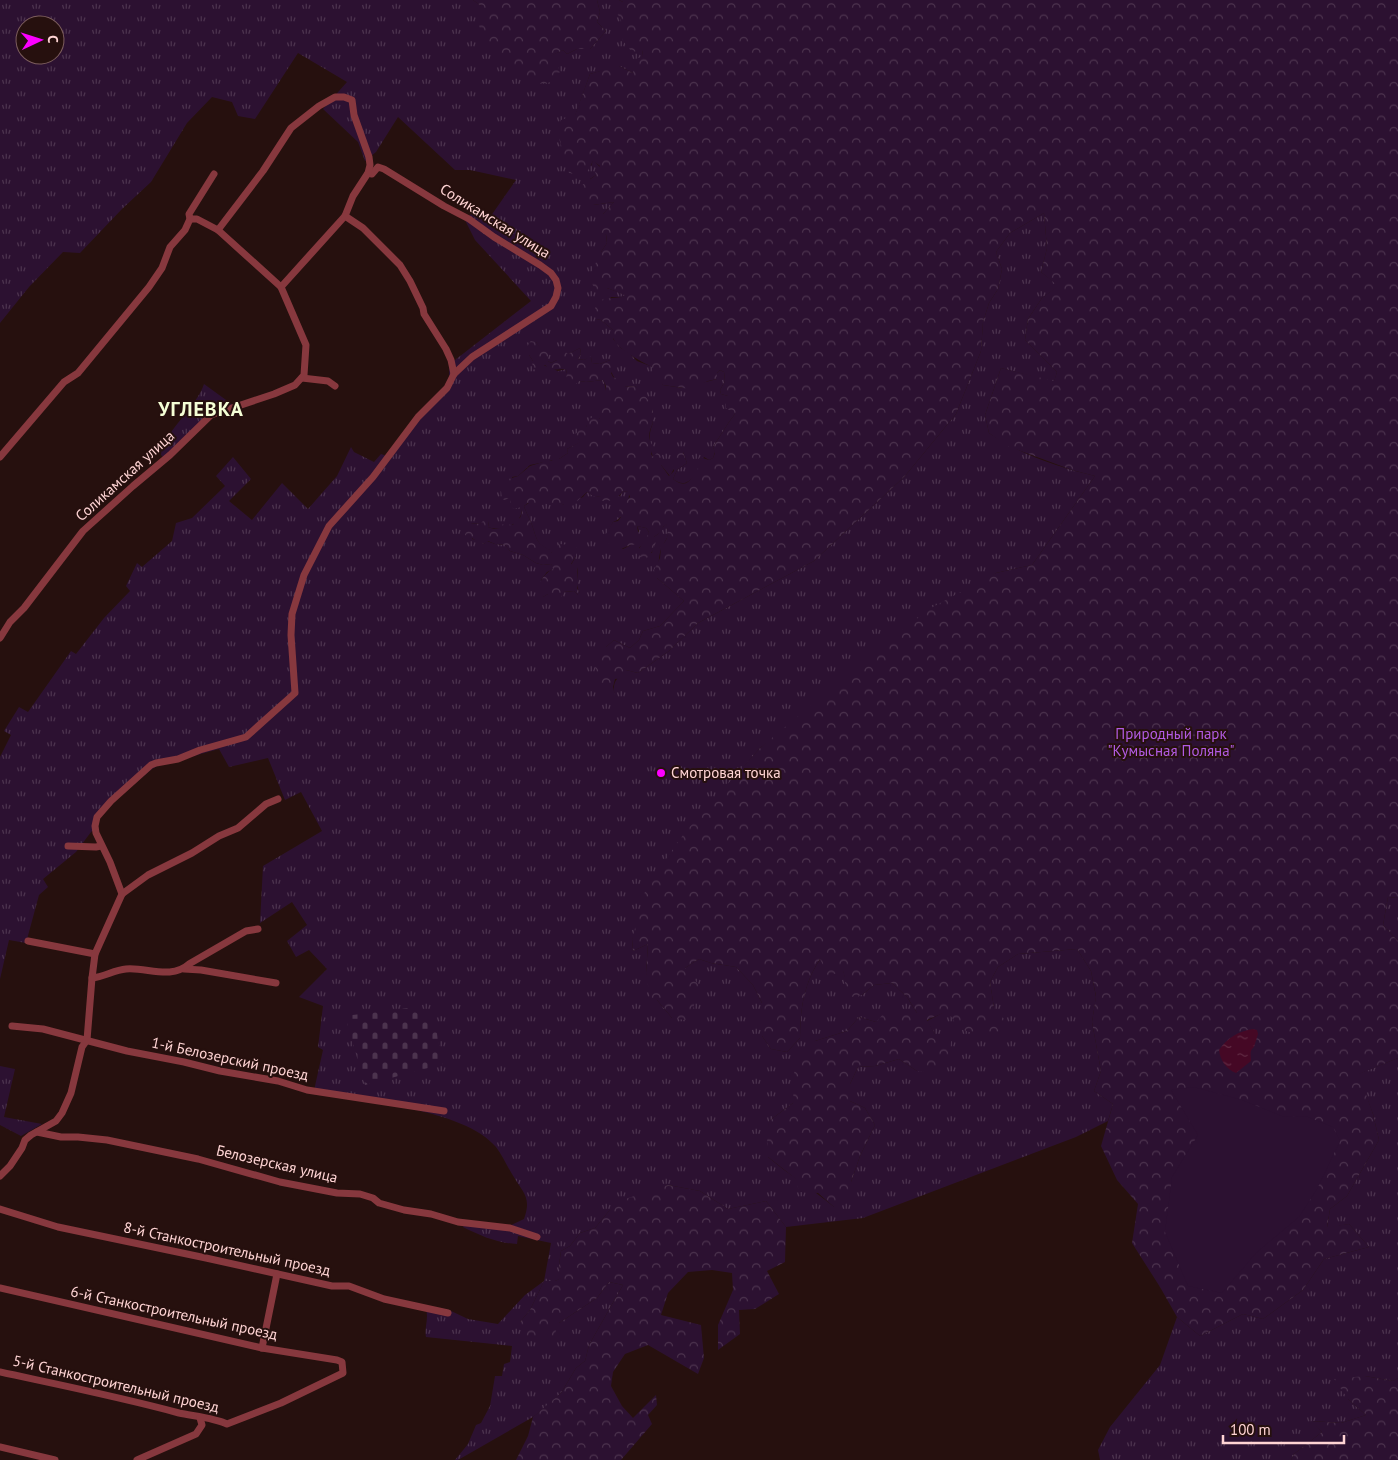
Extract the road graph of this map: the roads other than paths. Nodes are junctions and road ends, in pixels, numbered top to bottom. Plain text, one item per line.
1 (368, 173) junction
2 (214, 174) dead end
3 (345, 216) junction
4 (190, 219) junction
5 (218, 230) junction
6 (281, 287) junction
7 (454, 374) junction
8 (302, 378) junction
9 (335, 386) dead end
10 (0, 457) edge
11 (0, 638) edge
12 (278, 799) dead end
13 (68, 846) dead end
14 (101, 846) junction
15 (122, 894) junction
16 (258, 929) dead end
17 (28, 941) dead end
18 (96, 954) junction
19 (184, 969) junction
20 (92, 978) junction
21 (276, 983) dead end
22 (12, 1026) dead end
23 (87, 1040) junction
24 (444, 1111) dead end
25 (37, 1132) junction
26 (0, 1176) edge
27 (0, 1209) edge
28 (537, 1237) dead end
29 (277, 1274) junction
30 (0, 1288) edge
31 (448, 1313) dead end
32 (262, 1348) junction
33 (0, 1372) edge
34 (200, 1418) junction
35 (227, 1424) joint
36 (0, 1447) edge
37 (55, 1460) edge
38 (137, 1460) edge

1 - 3 street
1 - 5 street
1 - 7 street, Соликамская улица
2 - 4 street
3 - 6 street
3 - 7 street
4 - 5 street
4 - 10 street
5 - 6 street
6 - 8 street
7 - 14 street, Соликамская улица
8 - 9 street
8 - 11 street, Соликамская улица
12 - 15 street
13 - 14 street
14 - 15 street
15 - 18 street
16 - 19 street
17 - 18 street
18 - 20 street
19 - 20 street
19 - 21 street
20 - 23 street
22 - 23 street, 1-й Белозерский проезд
23 - 24 street, 1-й Белозерский проезд
23 - 25 street
25 - 26 street
25 - 28 street, Белозерская улица
27 - 29 street, 8-й Станкостроительный проезд
29 - 31 street, 8-й Станкостроительный проезд
29 - 32 street
30 - 32 street, 6-й Станкостроительный проезд
32 - 35 street, 6-й Станкостроительный проезд
33 - 34 street, 5-й Станкостроительный проезд
34 - 35 street, 5-й Станкостроительный проезд
34 - 38 street
36 - 37 street

